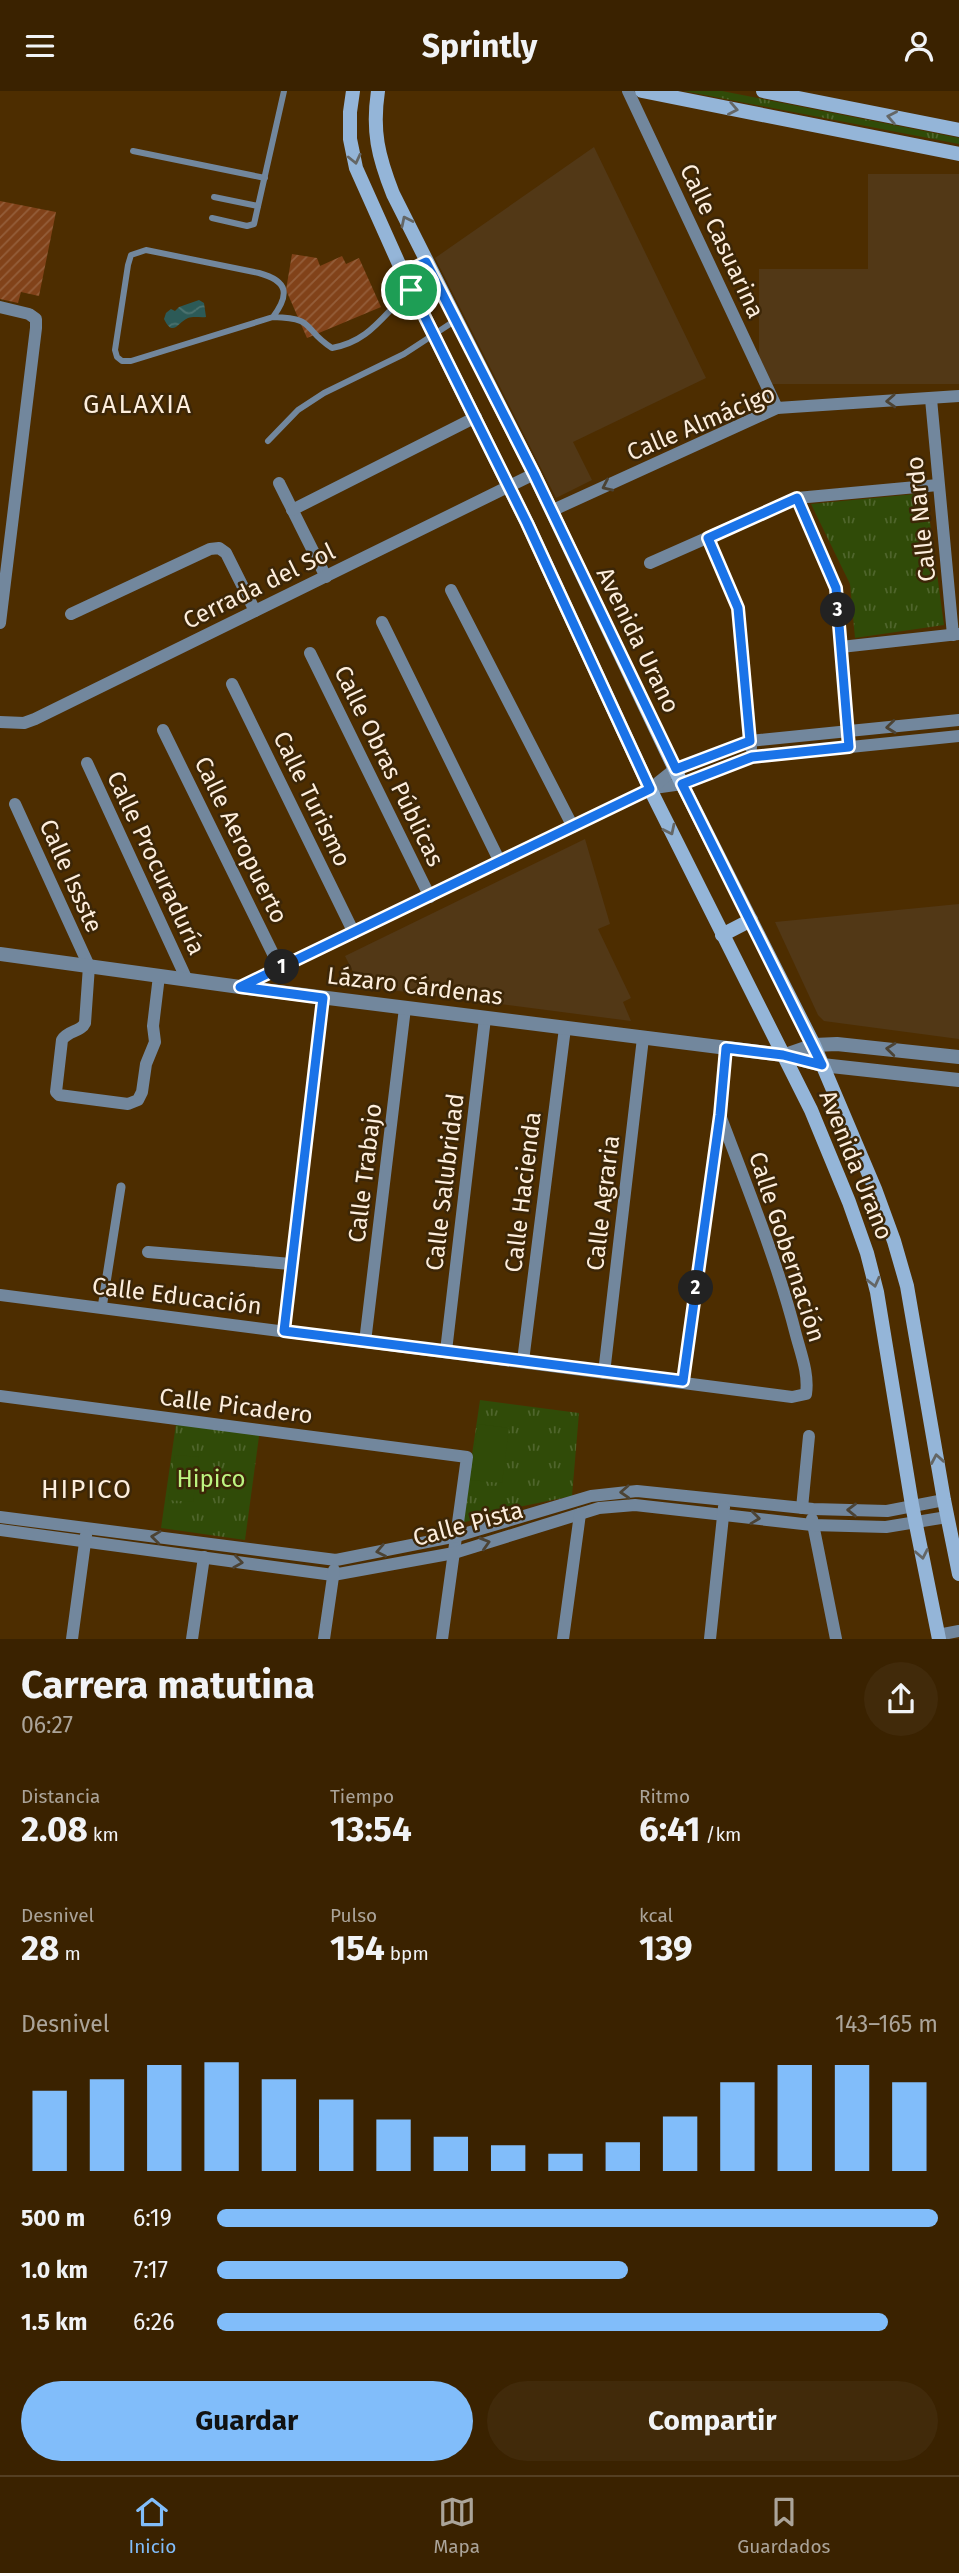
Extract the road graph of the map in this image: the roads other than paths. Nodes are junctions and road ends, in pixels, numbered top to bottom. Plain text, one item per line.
1 (284, 91) edge
2 (353, 91) edge
3 (378, 91) edge
4 (628, 91) edge
5 (642, 91) edge
6 (763, 91) edge
7 (959, 130) edge
8 (133, 151) dead end
9 (959, 154) edge
10 (265, 178) junction
11 (214, 197) dead end
12 (258, 206) junction
13 (212, 218) dead end
14 (426, 262) junction
15 (403, 273) junction
16 (411, 290) junction
17 (0, 307) edge
18 (273, 317) junction
19 (456, 320) junction
20 (434, 334) junction
21 (959, 397) edge
22 (931, 398) junction
23 (777, 408) junction
24 (476, 417) junction
25 (268, 441) dead end
26 (534, 474) junction
27 (279, 483) dead end
28 (938, 485) junction
29 (509, 486) junction
30 (797, 498) junction
31 (292, 510) junction
32 (551, 511) junction
33 (708, 538) junction
34 (4, 557) edge
35 (650, 563) dead end
36 (326, 577) junction
37 (451, 590) dead end
38 (255, 611) junction
39 (71, 614) dead end
40 (382, 622) dead end
41 (0, 623) edge
42 (956, 635) edge
43 (841, 647) junction
44 (310, 653) dead end
45 (232, 684) dead end
46 (959, 720) edge
47 (0, 722) edge
48 (938, 722) junction
49 (163, 730) dead end
50 (848, 731) junction
51 (959, 736) edge
52 (940, 738) junction
53 (750, 741) junction
54 (849, 747) junction
55 (752, 757) junction
56 (87, 763) dead end
57 (676, 769) junction
58 (682, 784) junction
59 (650, 789) junction
60 (15, 804) dead end
61 (573, 827) junction
62 (500, 862) junction
63 (430, 897) junction
64 (751, 920) junction
65 (354, 933) junction
66 (722, 935) junction
67 (0, 954) edge
68 (89, 966) junction
69 (280, 968) junction
70 (159, 976) junction
71 (187, 980) junction
72 (240, 987) junction
73 (323, 998) junction
74 (405, 1008) junction
75 (485, 1018) junction
76 (565, 1028) junction
77 (643, 1038) junction
78 (814, 1045) junction
79 (726, 1048) junction
80 (783, 1055) junction
81 (959, 1057) edge
82 (822, 1065) junction
83 (959, 1080) edge
84 (720, 1115) junction
85 (121, 1187) dead end
86 (148, 1252) dead end
87 (291, 1264) junction
88 (0, 1295) edge
89 (102, 1308) junction
90 (284, 1331) junction
91 (365, 1342) junction
92 (446, 1351) junction
93 (523, 1361) junction
94 (604, 1373) junction
95 (683, 1381) junction
96 (806, 1394) joint
97 (0, 1397) edge
98 (809, 1436) dead end
99 (724, 1499) junction
100 (944, 1500) junction
101 (912, 1505) junction
102 (807, 1509) junction
103 (580, 1514) junction
104 (723, 1514) junction
105 (0, 1517) edge
106 (947, 1517) junction
107 (916, 1522) junction
108 (812, 1525) junction
109 (87, 1528) junction
110 (0, 1530) edge
111 (457, 1536) junction
112 (85, 1542) junction
113 (454, 1553) junction
114 (204, 1557) junction
115 (336, 1560) junction
116 (959, 1574) edge
117 (333, 1575) junction
118 (959, 1631) edge
119 (939, 1637) edge
120 (72, 1639) edge
121 (192, 1639) edge
122 (324, 1639) edge
123 (442, 1639) edge
124 (563, 1639) edge
125 (710, 1639) edge
126 (836, 1639) edge

1 - 10 lane
2 -> 15 main road, Avenida Urano
14 -> 3 main road, Avenida Urano
4 - 23 street, Calle Casuarina
5 -> 9 main road
7 -> 6 main road
8 - 10 lane
10 - 12 lane
11 - 12 lane
12 - 13 lane
14 - 15 main road
14 - 19 main road, Avenida Urano
15 - 16 main road, Avenida Urano
16 - 18 lane
16 - 20 main road, Avenida Urano
17 - 34 street
18 - 18 lane
19 - 20 lane
19 - 26 main road, Avenida Urano
20 - 24 main road, Avenida Urano
20 - 25 lane
21 - 22 street, Calle Almácigo
22 -> 23 street, Calle Almácigo
22 - 28 street, Calle Nardo
23 -> 32 street, Calle Almácigo
24 - 29 main road, Avenida Urano
24 - 31 street
26 - 29 street, Cerrada del Sol
26 - 32 main road, Avenida Urano
27 - 31 street
28 - 30 street
28 - 42 street, Calle Nardo
29 - 36 street, Cerrada del Sol
29 - 59 main road, Avenida Urano
30 - 33 street
30 - 43 street
31 - 36 street
32 - 57 main road, Avenida Urano
33 - 35 street
33 - 53 street
34 - 41 street
36 - 38 street, Cerrada del Sol
37 - 61 street
38 - 39 street
38 - 47 street, Cerrada del Sol
40 - 62 street
42 - 43 street
43 - 50 street
44 - 63 street, Calle Obras Públicas
45 - 65 street, Calle Turismo
46 - 48 street
48 -> 50 street
48 - 52 street
49 - 69 street, Calle Aeropuerto
50 - 53 street
50 - 54 street
51 - 52 street
52 - 54 street
53 - 55 street
53 - 57 street
54 - 55 street
55 - 58 street
56 - 71 street, Calle Procuraduría
57 - 58 main road, Avenida Urano
57 - 59 street
58 - 59 street
58 - 64 main road, Avenida Urano
59 - 61 street
59 -> 66 main road, Avenida Urano
60 - 68 street, Calle Issste
61 - 62 street
62 - 63 street
63 - 65 street
64 - 66 main road
64 - 78 main road, Avenida Urano
65 - 69 street
66 - 80 main road, Avenida Urano
67 - 68 street, Lázaro Cárdenas
68 - 70 street, Lázaro Cárdenas
68 - 70 street
69 - 72 street
70 - 71 street, Lázaro Cárdenas
71 - 72 street, Lázaro Cárdenas
72 - 73 street, Lázaro Cárdenas
73 - 74 street, Lázaro Cárdenas
73 - 87 street
74 - 75 street, Lázaro Cárdenas
74 - 91 street, Calle Trabajo
75 - 76 street, Lázaro Cárdenas
75 - 92 street, Calle Salubridad
76 - 77 street, Lázaro Cárdenas
76 - 93 street, Calle Hacienda
77 - 79 street, Lázaro Cárdenas
77 - 94 street, Calle Agraria
78 - 80 street
81 -> 78 street
78 - 82 main road, Avenida Urano
79 - 80 street, Lázaro Cárdenas
79 - 84 street
80 - 82 street, Lázaro Cárdenas
80 -> 101 main road, Avenida Urano
82 - 83 street, Lázaro Cárdenas
100 -> 82 main road, Avenida Urano
84 - 95 street
84 - 96 street, Calle Gobernación
85 - 89 street
86 - 87 street
87 - 90 street
88 - 89 street, Calle Educación
89 - 90 street, Calle Educación
90 - 91 street, Calle Educación
91 - 92 street, Calle Educación
92 - 93 street, Calle Educación
93 - 94 street, Calle Educación
94 - 95 street, Calle Educación
95 - 96 street, Calle Educación
97 - 111 street, Calle Picadero
98 - 102 street
99 - 102 street, Calle Pista
99 - 104 street
99 -> 111 street, Calle Pista
100 - 101 street, Calle Pista
100 - 106 main road, Avenida Urano
101 -> 102 street, Calle Pista
101 - 107 main road, Avenida Urano
102 - 108 street
103 - 104 street, Calle Pista
113 -> 103 street, Calle Pista
103 - 124 street
104 -> 108 street, Calle Pista
104 - 125 street
105 - 109 street, Calle Pista
106 - 107 street, Calle Pista
106 - 116 main road, Avenida Urano
107 - 108 street, Calle Pista
107 -> 119 main road, Avenida Urano
108 - 126 street
109 - 112 street
115 -> 109 street, Calle Pista
110 - 112 street, Calle Pista
111 - 113 street
111 -> 115 street, Calle Pista
112 - 114 street, Calle Pista
112 - 120 street
113 - 117 street, Calle Pista
113 - 123 street
114 -> 117 street, Calle Pista
114 - 121 street
115 - 117 street
117 - 122 street
118 - 119 street

